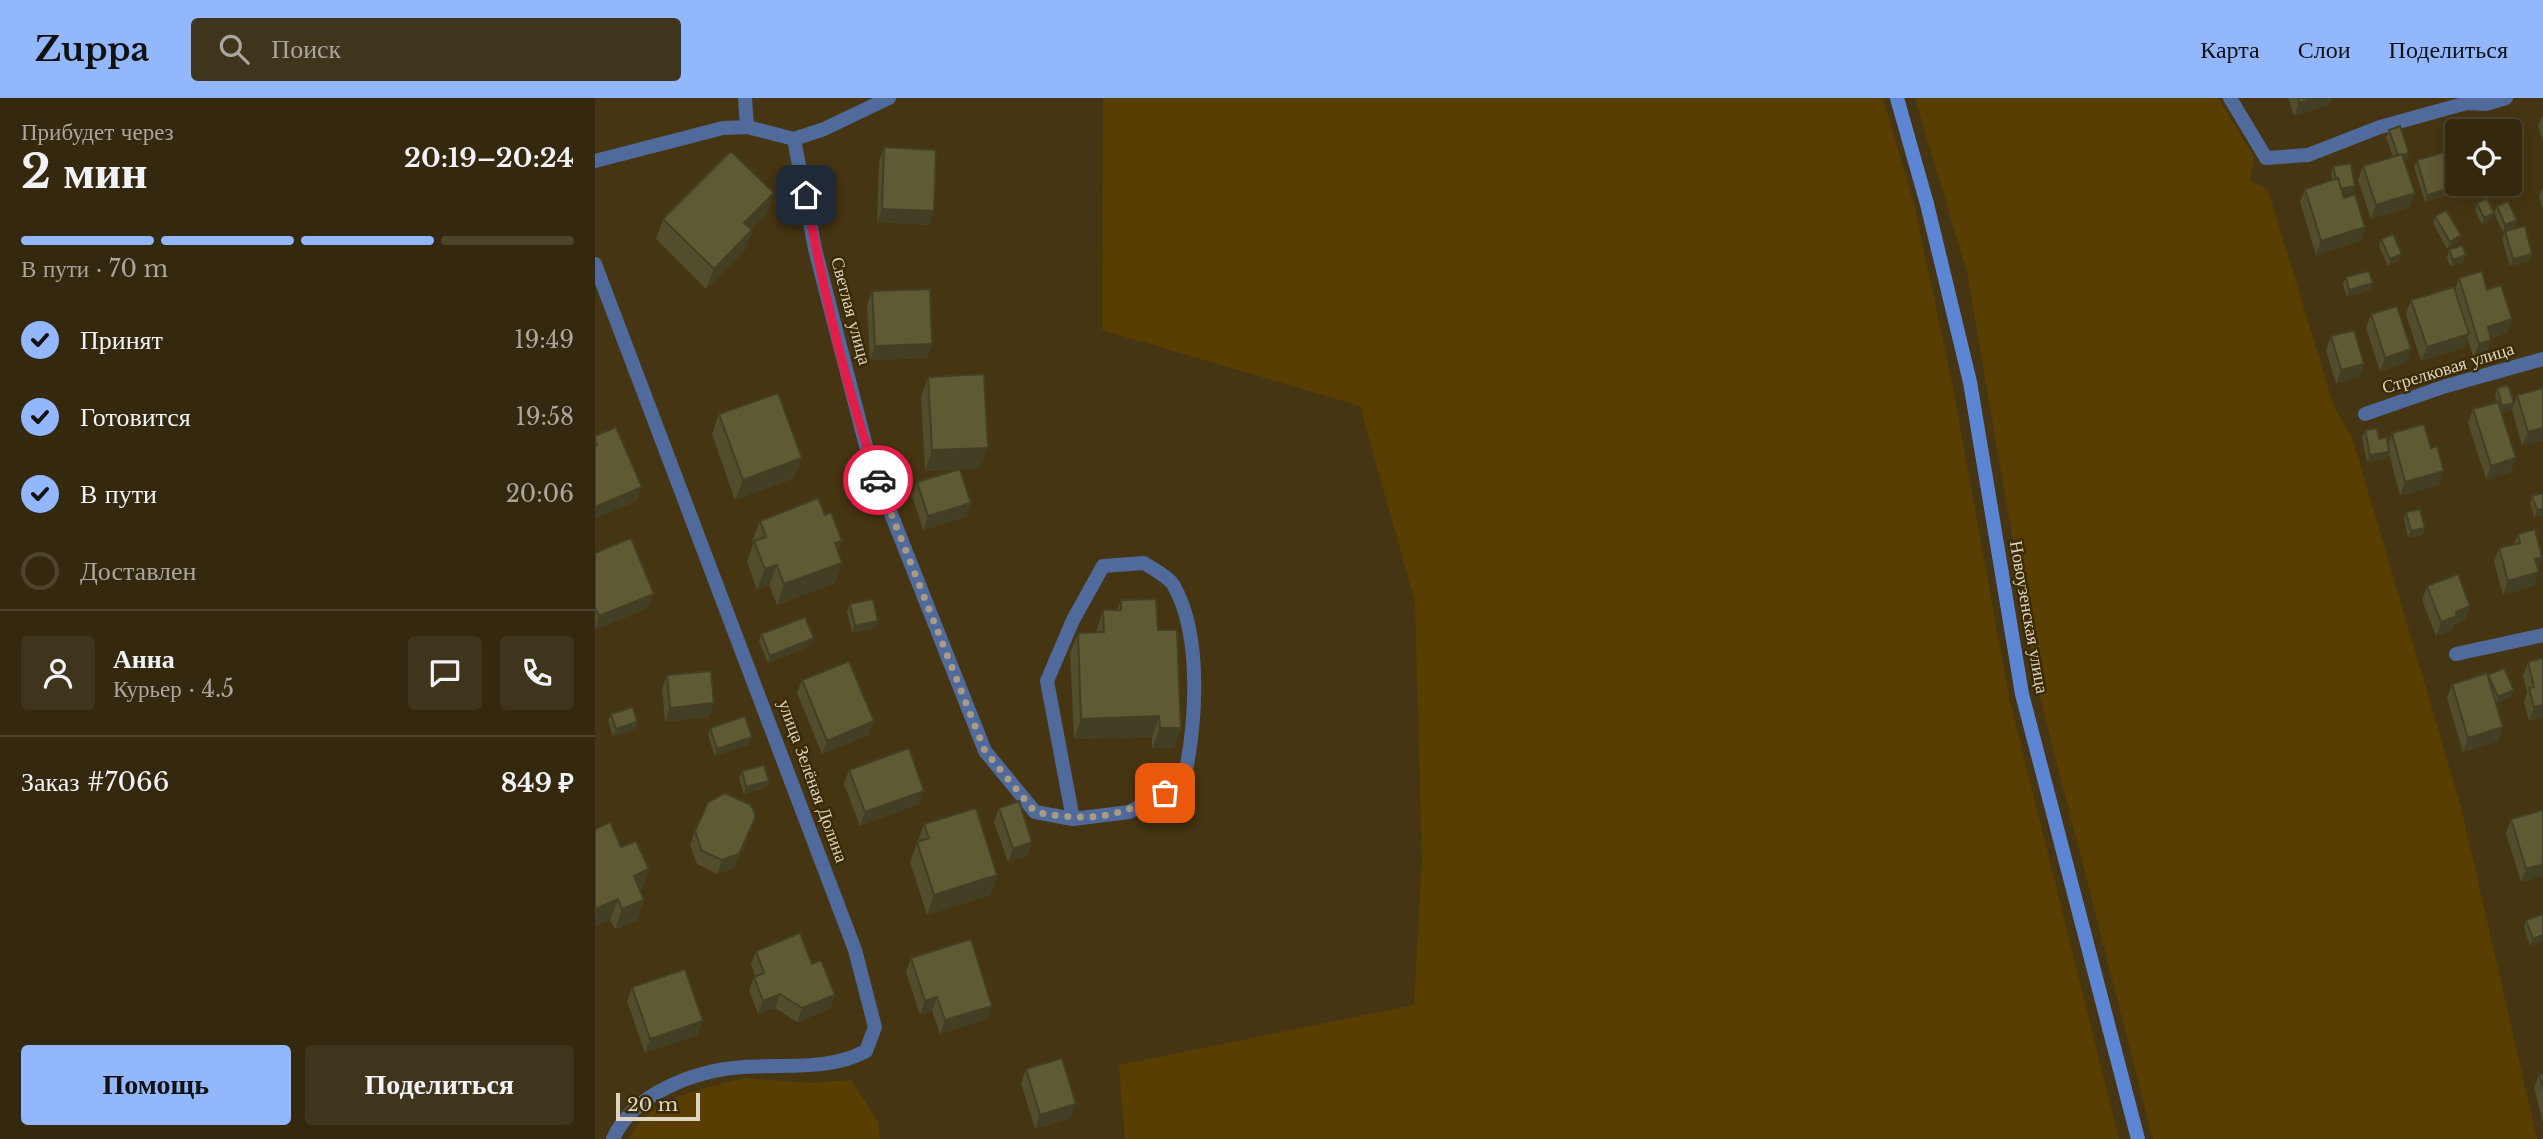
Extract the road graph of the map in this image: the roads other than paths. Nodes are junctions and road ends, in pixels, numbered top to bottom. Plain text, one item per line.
1 (745, 98) edge
2 (889, 98) edge
3 (1897, 98) edge
4 (2229, 98) edge
5 (2506, 98) edge
6 (747, 127) junction
7 (794, 139) junction
8 (595, 161) edge
9 (595, 264) edge
10 (2543, 359) edge
11 (2365, 414) dead end
12 (2543, 635) edge
13 (2456, 654) dead end
14 (1073, 819) junction
15 (613, 1139) edge
16 (2138, 1139) edge

1 - 6 street
2 - 7 street
3 - 16 main road, Новоузенская улица
4 - 5 street
6 - 7 street
6 - 8 street
7 - 14 street, Светлая улица
9 - 15 street, улица Зелёная Долина
10 - 11 street, Стрелковая улица
12 - 13 street
14 - 14 street, Светлая улица

